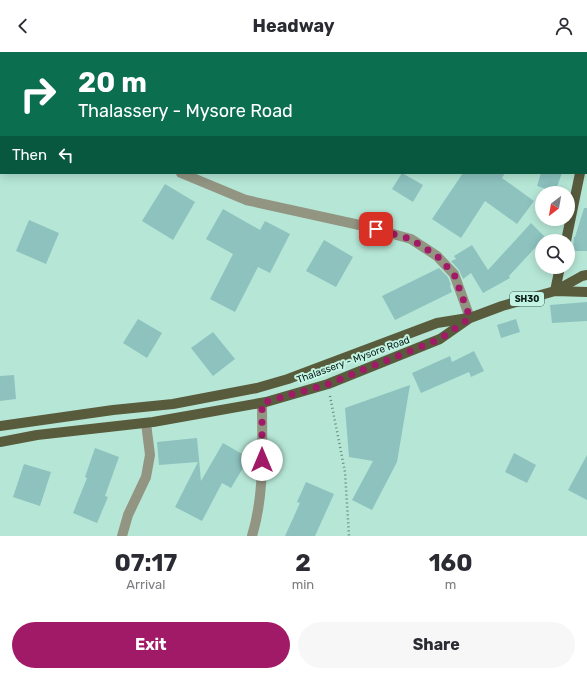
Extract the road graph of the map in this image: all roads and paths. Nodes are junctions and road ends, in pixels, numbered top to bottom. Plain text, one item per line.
1 (183, 174) edge
2 (580, 174) edge
3 (567, 234) edge
4 (559, 274) edge
5 (587, 275) edge
6 (555, 291) junction
7 (587, 292) edge
8 (470, 318) junction
9 (328, 384) junction
10 (262, 403) junction
11 (146, 423) junction
12 (0, 426) edge
13 (0, 442) edge
14 (122, 536) edge
15 (252, 536) edge
16 (349, 536) edge

1 - 8 street
2 - 3 main road
4 - 6 main road
5 - 6 main road
6 - 7 main road, Thalassery - Mysore Road / SH30
6 - 8 main road, Thalassery - Mysore Road / SH30
8 - 9 main road, Thalassery - Mysore Road / SH30
8 - 12 main road
9 - 10 main road, Thalassery - Mysore Road / SH30
9 - 16 path
10 - 11 main road, Thalassery - Mysore Road / SH30
10 - 15 street
11 - 13 main road, Thalassery - Mysore Road / SH30
11 - 14 street

